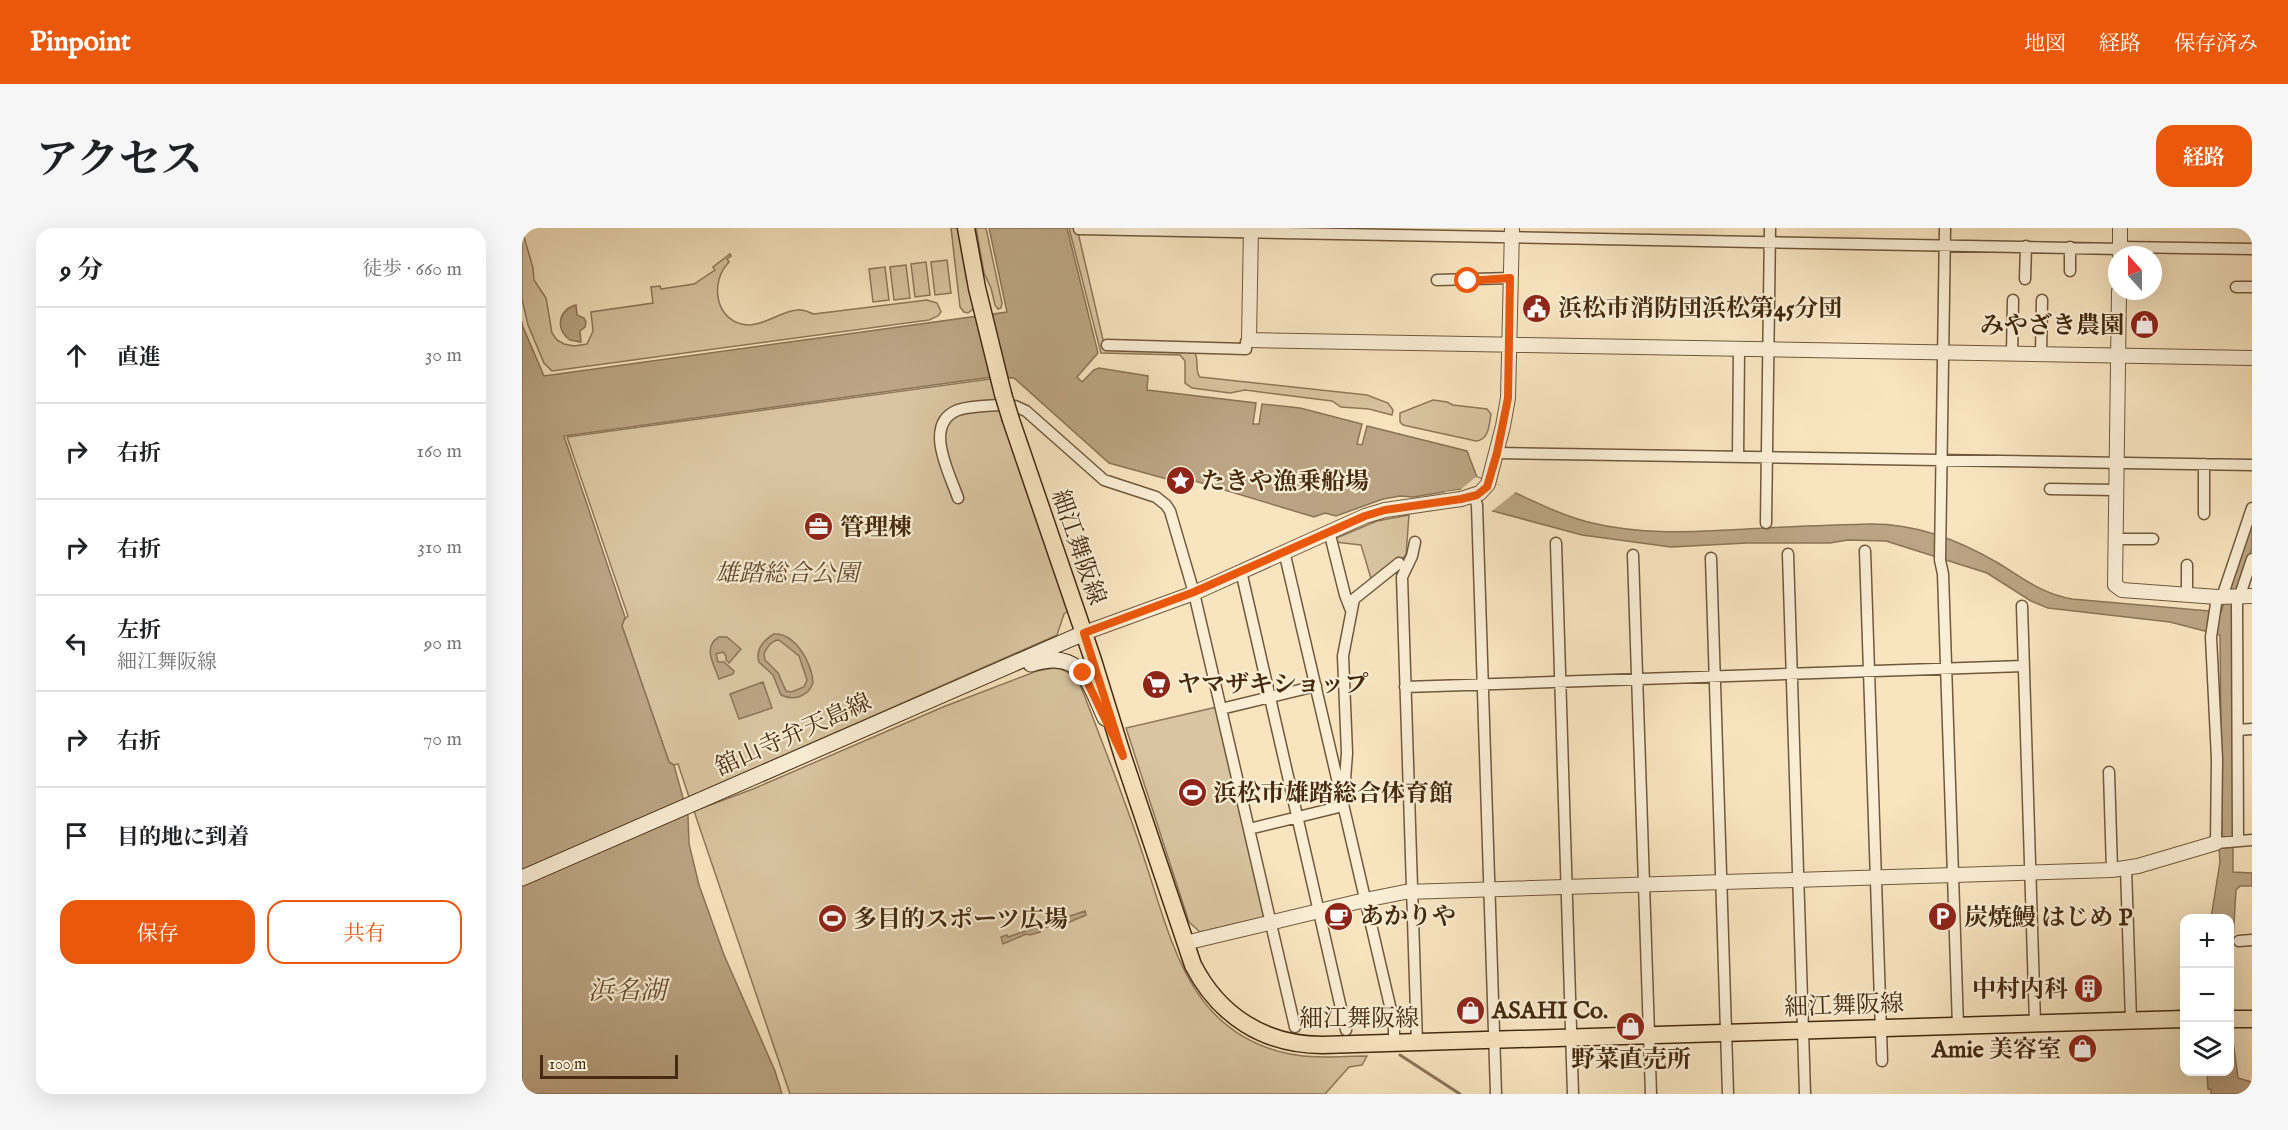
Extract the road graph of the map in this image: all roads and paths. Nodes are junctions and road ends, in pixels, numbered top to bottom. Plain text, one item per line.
1 (966, 228) edge
2 (1770, 228) edge
3 (1945, 228) edge
4 (2120, 228) edge
5 (1079, 229) edge
6 (1251, 230) edge
7 (1511, 232) edge
8 (1770, 242) junction
9 (1945, 244) junction
10 (2026, 246) junction
11 (2120, 246) edge
12 (2070, 247) junction
13 (2108, 249) edge
14 (2252, 249) edge
15 (2162, 250) edge
16 (2070, 271) dead end
17 (1510, 278) junction
18 (2025, 279) dead end
19 (1437, 280) dead end
20 (2236, 287) dead end
21 (2252, 287) edge
22 (2013, 300) dead end
23 (2042, 300) dead end
24 (2119, 300) edge
25 (1249, 340) junction
26 (1107, 345) dead end
27 (1509, 345) junction
28 (1739, 349) junction
29 (1768, 349) junction
30 (1943, 352) junction
31 (2012, 354) junction
32 (2041, 354) junction
33 (2118, 356) junction
34 (2252, 358) edge
35 (1006, 402) junction
36 (1497, 453) junction
37 (1738, 457) junction
38 (1767, 457) junction
39 (1941, 460) junction
40 (2117, 463) junction
41 (2204, 464) junction
42 (2252, 465) edge
43 (2050, 489) dead end
44 (2116, 490) junction
45 (958, 498) dead end
46 (1471, 500) junction
47 (2252, 508) edge
48 (2204, 514) dead end
49 (1766, 523) dead end
50 (1329, 531) junction
51 (2115, 539) junction
52 (2153, 539) dead end
53 (1415, 542) dead end
54 (1556, 543) dead end
55 (1284, 551) junction
56 (1865, 551) dead end
57 (1788, 554) dead end
58 (1633, 555) dead end
59 (1711, 558) dead end
60 (2252, 559) edge
61 (1399, 563) dead end
62 (2187, 565) dead end
63 (1241, 571) junction
64 (1194, 592) junction
65 (2187, 595) junction
66 (2230, 598) edge
67 (2022, 606) dead end
68 (1352, 608) junction
69 (1084, 633) junction
70 (2024, 666) junction
71 (1946, 669) junction
72 (1869, 671) junction
73 (1792, 674) junction
74 (1714, 677) junction
75 (1637, 679) junction
76 (1560, 682) junction
77 (1482, 684) junction
78 (960, 686) junction
79 (1316, 686) junction
80 (1405, 687) junction
81 (1269, 697) junction
82 (1221, 709) junction
83 (2252, 729) edge
84 (2238, 730) junction
85 (1123, 756) junction
86 (2109, 772) dead end
87 (1343, 806) junction
88 (1296, 817) junction
89 (1249, 829) junction
90 (2252, 840) edge
91 (2236, 841) junction
92 (2218, 843) junction
93 (2119, 869) junction
94 (2030, 872) junction
95 (1953, 874) junction
96 (1876, 876) junction
97 (522, 878) edge
98 (1798, 879) junction
99 (1721, 882) junction
100 (1644, 884) junction
101 (1567, 887) junction
102 (1489, 890) junction
103 (1412, 892) junction
104 (1365, 900) junction
105 (1318, 911) junction
106 (1271, 922) junction
107 (2252, 940) edge
108 (2239, 941) dead end
109 (1185, 943) junction
110 (2180, 1019) edge
111 (2234, 1019) edge
112 (2252, 1019) edge
113 (2131, 1020) junction
114 (2035, 1023) junction
115 (1958, 1026) junction
116 (1295, 1027) dead end
117 (1881, 1028) junction
118 (1346, 1030) dead end
119 (1803, 1030) junction
120 (1726, 1033) junction
121 (1649, 1035) junction
122 (1572, 1038) junction
123 (1494, 1040) junction
124 (1417, 1042) junction
125 (1394, 1043) junction
126 (1882, 1061) dead end
127 (1496, 1094) edge
128 (1574, 1094) edge
129 (1651, 1094) edge
130 (1728, 1094) edge
131 (1805, 1094) edge

1 - 35 main road, 細江舞阪線
2 - 8 street
3 - 9 street
4 - 11 street
5 - 6 street
6 - 7 street
6 - 25 street
7 - 8 street
7 - 17 street
8 - 9 street
8 - 29 street
9 - 10 street
9 - 30 street
10 - 12 street
10 - 18 street
12 - 13 street
12 - 16 street
14 - 15 street
17 - 19 street
17 - 27 street
20 - 21 street
22 - 31 street
23 - 32 street
24 - 33 street
25 - 26 street
25 - 27 street
27 - 28 street
27 - 36 street
28 - 29 street
28 - 37 street
29 - 30 street
29 - 38 street
30 - 31 street
30 - 39 street
31 - 32 street
32 - 33 street
33 - 34 street
33 - 40 street
35 - 45 street
35 - 64 street
35 - 69 main road, 細江舞阪線
36 - 37 street
36 - 46 street
37 - 38 street
38 - 39 street
38 - 49 street
39 - 40 street
39 - 71 street
40 - 41 street
40 - 44 street
41 - 42 street
41 - 48 street
43 - 44 street
44 - 51 street
46 - 50 street
46 - 77 street
47 - 66 street
50 - 55 street
50 - 68 street
51 - 52 street
51 - 65 street
53 - 80 street
54 - 76 street
55 - 63 street
55 - 79 street
56 - 72 street
57 - 73 street
58 - 75 street
59 - 74 street
60 - 66 street
61 - 68 street
62 - 65 street
63 - 64 street
63 - 81 street
64 - 69 street
64 - 82 street
65 - 66 street
66 - 84 street
66 - 92 street
67 - 70 street
68 - 87 street
69 - 78 main road, 舘山寺弁天島線
69 - 85 main road, 細江舞阪線
70 - 71 street
70 - 94 street
71 - 72 street
71 - 95 street
72 - 73 street
72 - 96 street
73 - 74 street
73 - 98 street
74 - 75 street
74 - 99 street
75 - 76 street
75 - 100 street
76 - 77 street
76 - 101 street
77 - 80 street
77 - 102 street
78 - 85 main road
78 - 97 main road, 舘山寺弁天島線
79 - 81 street
79 - 87 street
80 - 103 street
81 - 82 street
81 - 88 street
82 - 89 street
83 - 84 street
84 - 91 street
85 - 109 main road, 細江舞阪線
86 - 93 street
87 - 88 street
87 - 104 street
88 - 89 street
88 - 105 street
89 - 106 street
90 - 91 street
91 - 92 street
92 - 93 street
93 - 94 street
93 - 113 street
94 - 95 street
94 - 114 street
95 - 96 street
95 - 115 street
96 - 98 street
96 - 117 street
98 - 99 street
98 - 119 street
99 - 100 street
99 - 120 street
100 - 101 street
100 - 121 street
101 - 102 street
101 - 122 street
102 - 103 street
102 - 123 street
103 - 104 street
103 - 124 street
104 - 105 street
104 - 125 street
105 - 106 street
105 - 118 street
106 - 109 street
106 - 116 street
107 - 108 street
109 - 125 main road, 細江舞阪線
110 - 113 main road, 細江舞阪線
111 - 112 main road
113 - 114 main road, 細江舞阪線
114 - 115 main road, 細江舞阪線
115 - 117 main road, 細江舞阪線
117 - 119 main road, 細江舞阪線
117 - 126 street
119 - 120 main road, 細江舞阪線
119 - 131 street
120 - 121 main road, 細江舞阪線
120 - 130 street
121 - 122 main road, 細江舞阪線
121 - 129 street
122 - 123 main road, 細江舞阪線
122 - 128 street
123 - 124 main road, 細江舞阪線
123 - 127 street
124 - 125 main road, 細江舞阪線

